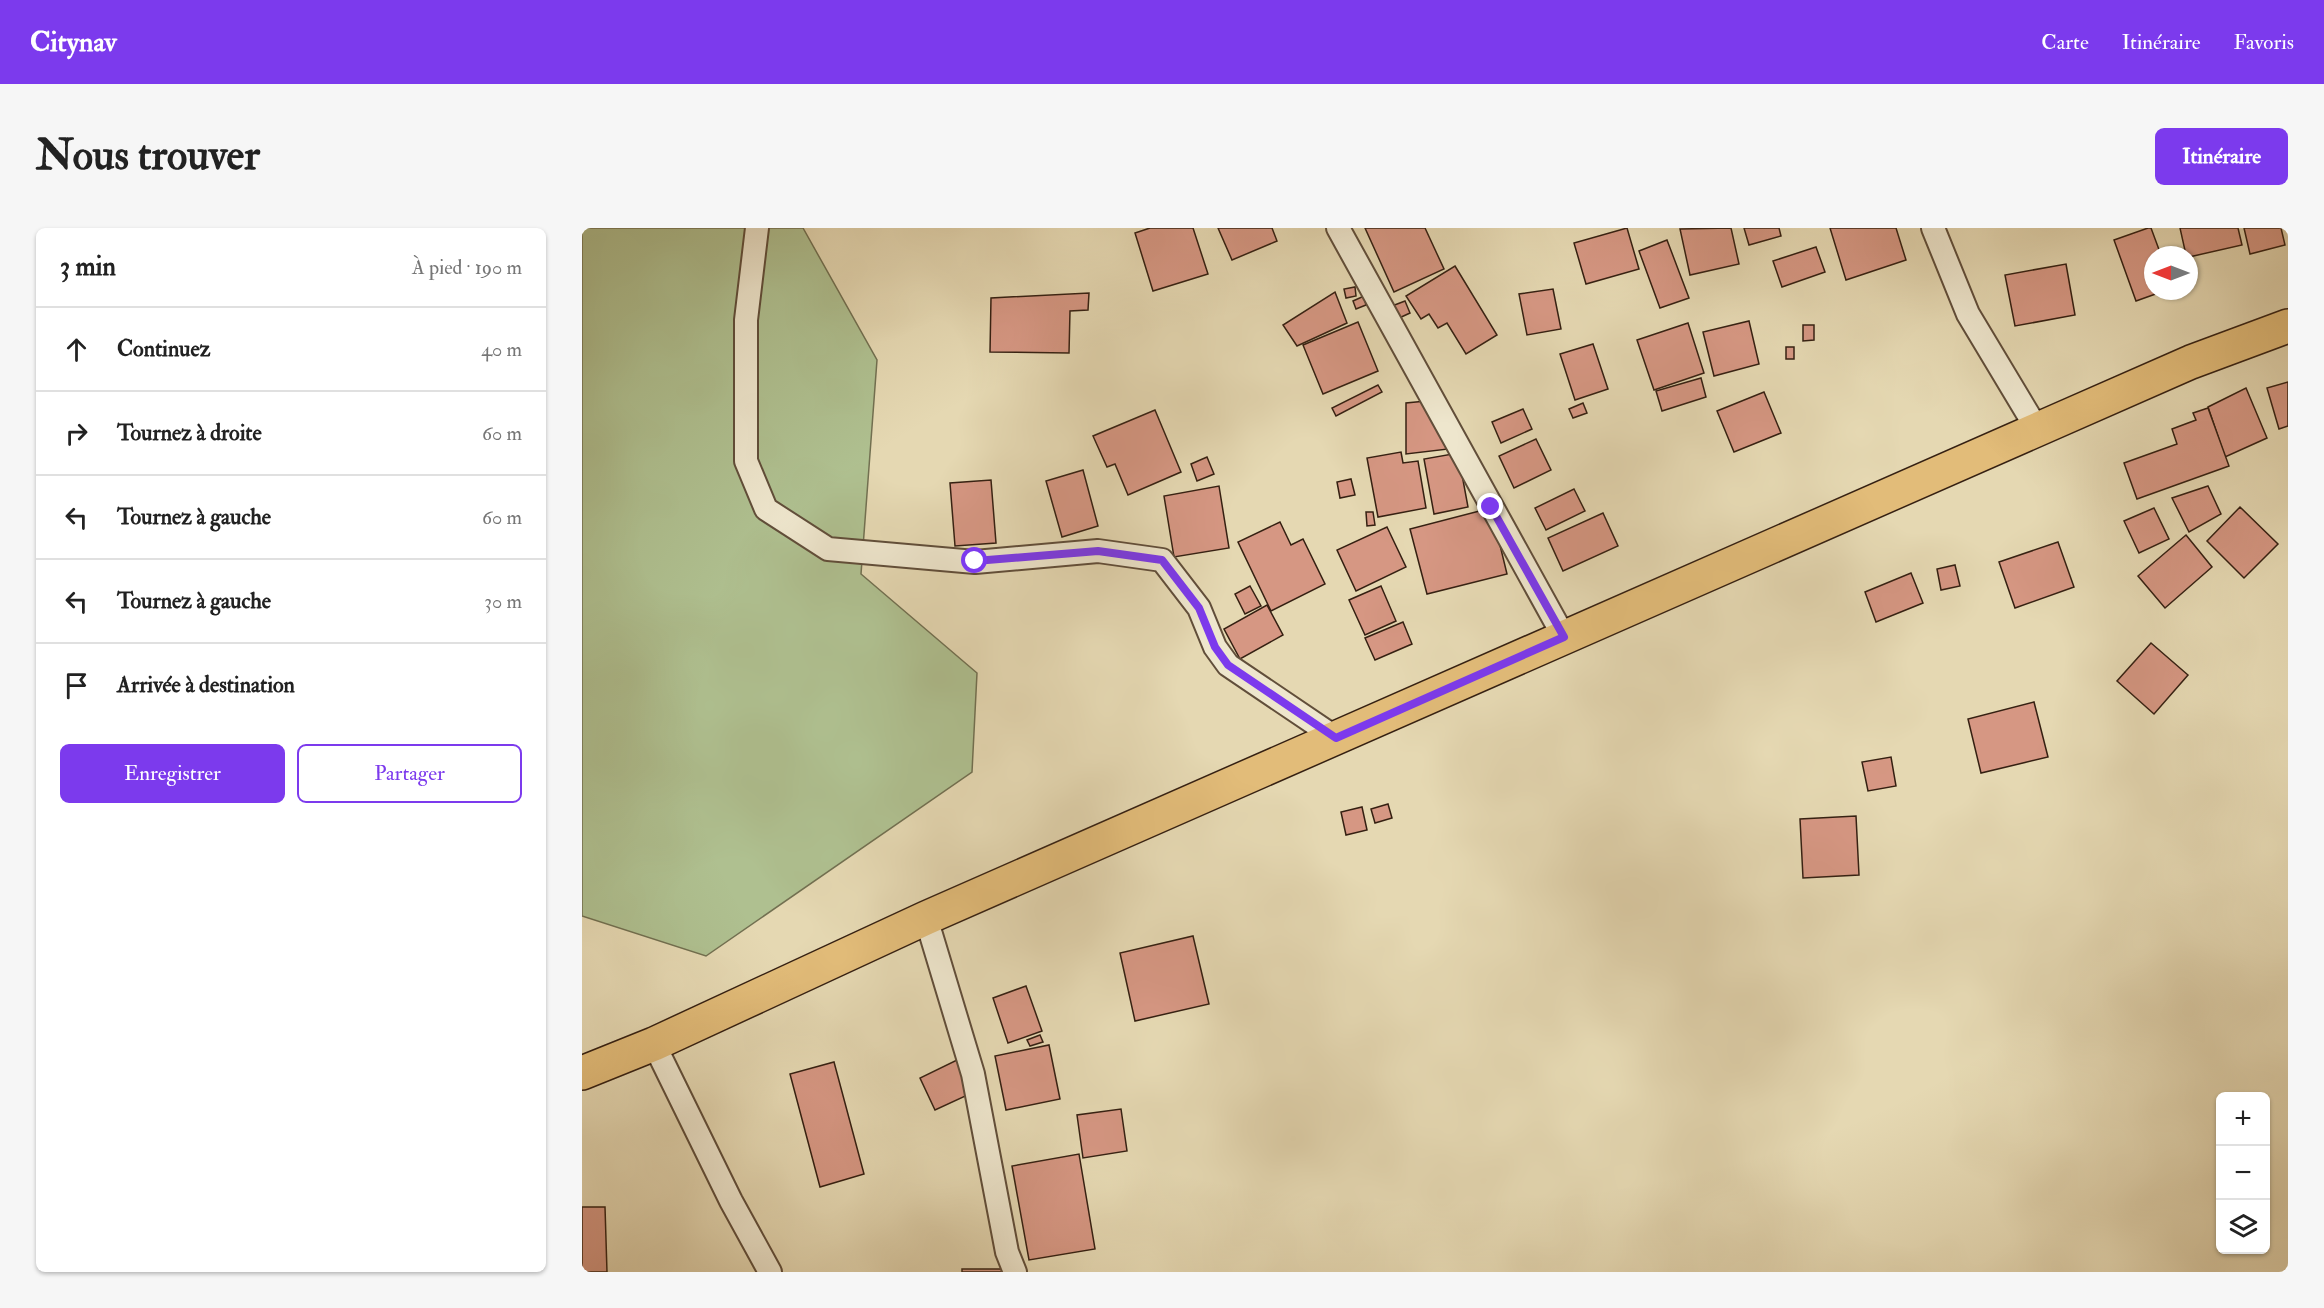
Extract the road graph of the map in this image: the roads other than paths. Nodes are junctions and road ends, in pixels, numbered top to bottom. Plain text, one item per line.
1 (757, 228) edge
2 (1338, 228) edge
3 (1934, 228) edge
4 (2288, 326) edge
5 (2037, 429) junction
6 (1564, 637) junction
7 (1336, 738) junction
8 (926, 918) junction
9 (654, 1044) junction
10 (582, 1073) edge
11 (770, 1272) edge
12 (1015, 1272) edge

1 - 7 street
2 - 6 street
3 - 5 street
4 - 5 main road
5 - 6 main road
6 - 7 main road
7 - 8 main road
8 - 9 main road
8 - 12 street
9 - 10 main road
9 - 11 street

